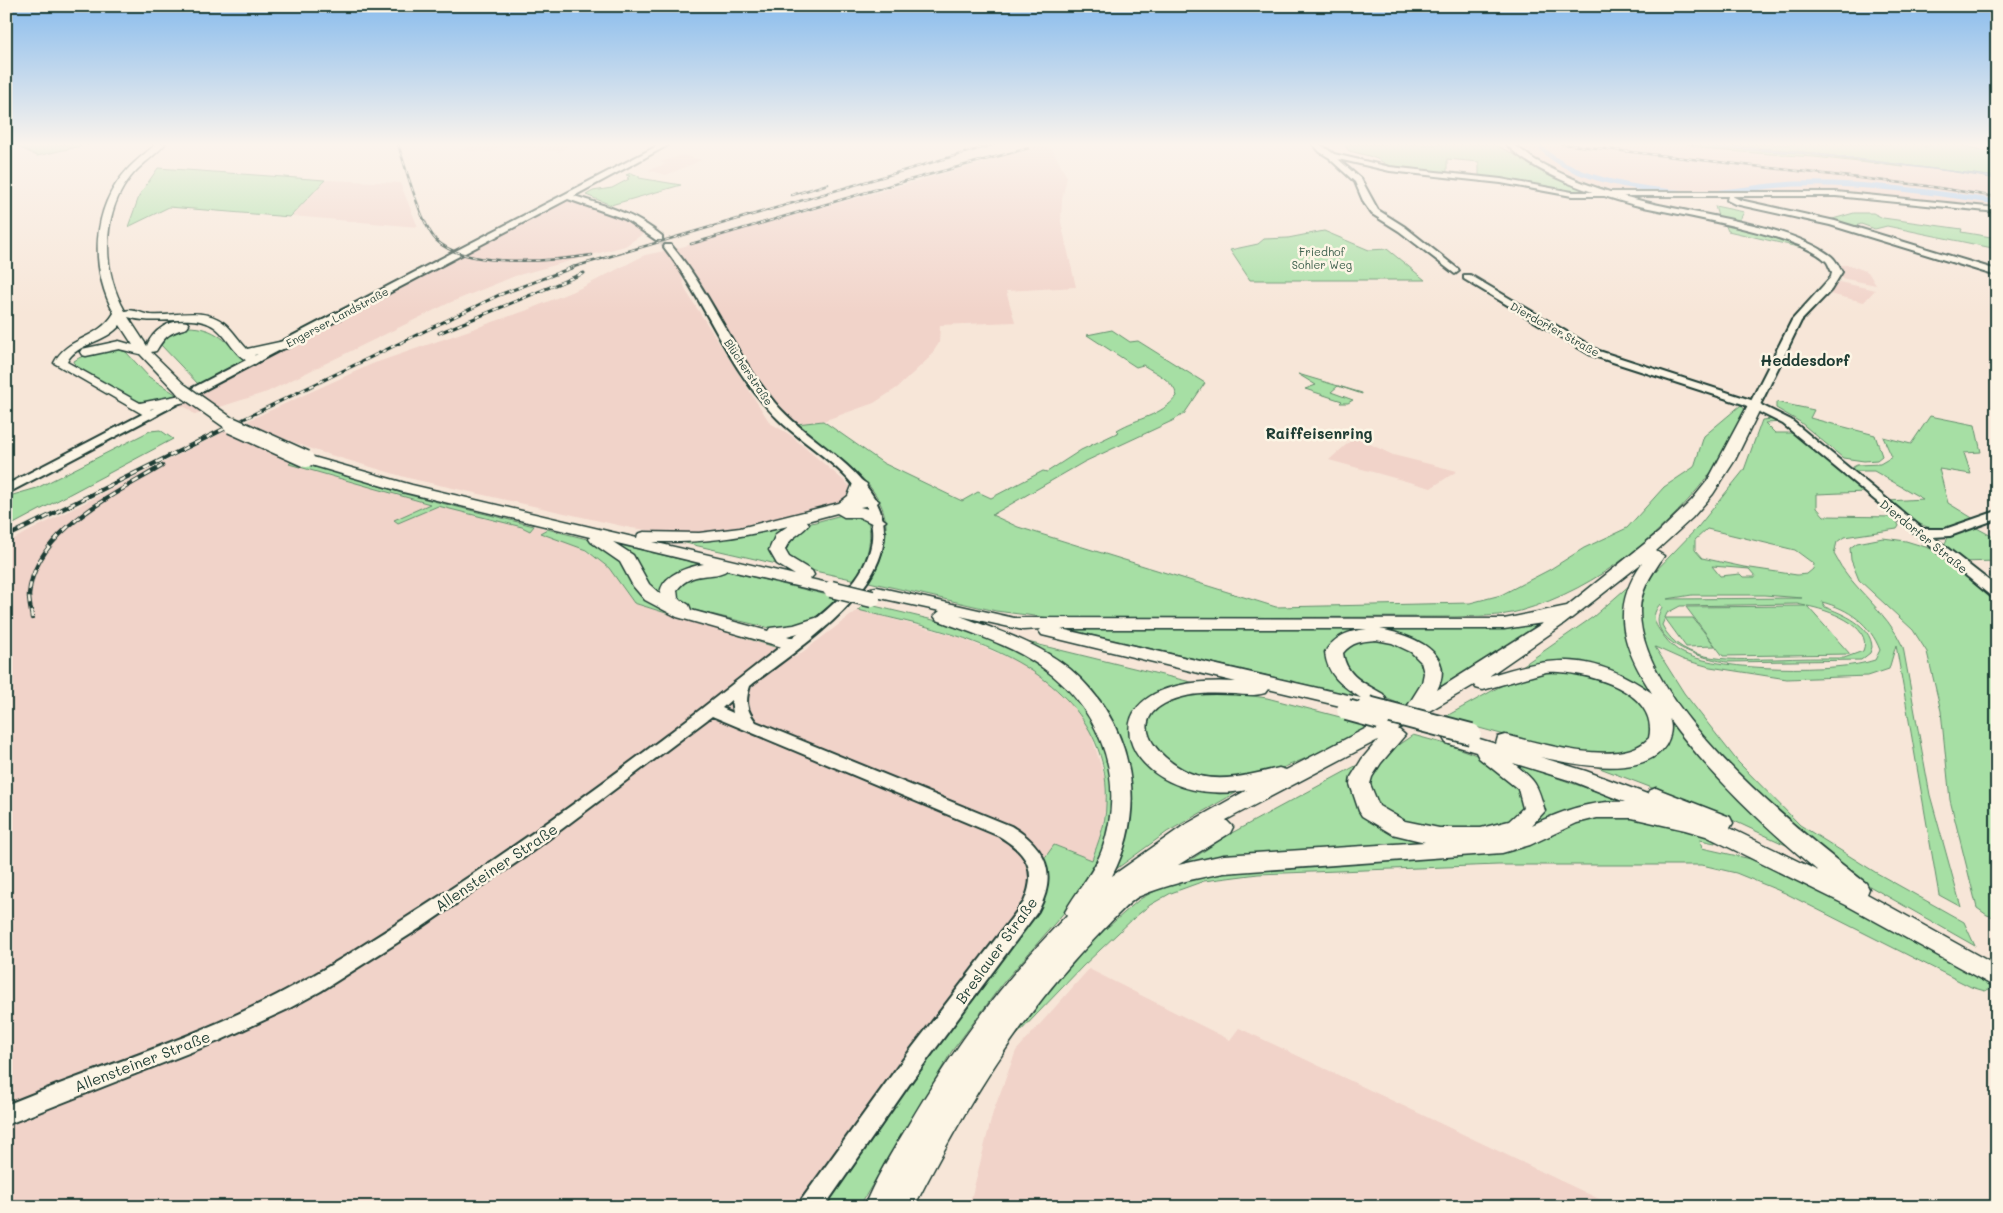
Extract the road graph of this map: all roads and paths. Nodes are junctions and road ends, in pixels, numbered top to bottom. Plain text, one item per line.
1 (119, 201) edge
2 (559, 201) edge
3 (581, 201) edge
4 (1367, 201) edge
5 (1630, 201) edge
6 (1631, 201) edge
7 (1643, 201) edge
8 (1735, 201) edge
9 (1898, 201) edge
10 (1654, 207) junction
11 (1997, 210) edge
12 (1712, 220) junction
13 (659, 238) tunnel mouth
14 (668, 247) tunnel mouth
15 (1997, 273) edge
16 (124, 314) junction
17 (221, 329) junction
18 (284, 345) joint
19 (147, 350) junction
20 (253, 354) junction
21 (78, 374) junction
22 (185, 392) junction
23 (1733, 396) junction
24 (1758, 407) junction
25 (152, 410) junction
26 (1781, 418) joint
27 (1853, 476) junction
28 (859, 484) junction
29 (6, 490) edge
30 (871, 501) junction
31 (1700, 507) junction
32 (844, 509) junction
33 (1997, 516) edge
34 (554, 520) junction
35 (878, 521) junction
36 (582, 530) junction
37 (1920, 534) junction
38 (639, 536) junction
39 (1656, 556) junction
40 (740, 568) junction
41 (806, 575) junction
42 (834, 586) junction
43 (1997, 594) edge
44 (874, 595) junction
45 (1581, 604) junction
46 (931, 612) junction
47 (822, 621) junction
48 (1012, 623) junction
49 (776, 632) junction
50 (793, 644) junction
51 (743, 683) junction
52 (1483, 684) junction
53 (1258, 689) junction
54 (1372, 703) junction
55 (710, 709) junction
56 (1415, 716) junction
57 (750, 725) junction
58 (1395, 735) junction
59 (1461, 737) junction
60 (1502, 742) junction
61 (1304, 769) junction
62 (1719, 832) junction
63 (1858, 889) junction
64 (1126, 894) junction
65 (1065, 931) junction
66 (1950, 946) junction
67 (1997, 968) edge
68 (1997, 978) edge
69 (6, 1115) edge
70 (810, 1207) edge
71 (878, 1207) edge
72 (898, 1207) edge

1 - 16 highway
2 - 18 street, Engerser Landstraße
3 - 13 street
4 - 23 street, Dierdorfer Straße
5 - 12 main road
6 - 10 main road
7 - 10 street
8 - 15 street
9 - 11 street
10 - 12 main road
12 - 24 main road
14 - 28 street, Blücherstraße
16 - 17 highway
16 - 19 highway
16 - 21 highway
17 - 19 highway
17 - 20 highway
18 - 20 highway
19 - 21 highway
19 - 22 highway
20 - 22 street
21 - 25 highway
22 - 25 highway
22 - 34 highway, bridge
23 - 24 street, Dierdorfer Straße
23 - 24 street
24 - 26 street
24 - 27 street, Dierdorfer Straße
24 - 31 highway
25 - 29 street
26 - 27 main road, Dierdorfer Straße
27 - 37 street, Dierdorfer Straße
28 - 30 street, Blücherstraße
28 - 32 highway
30 - 32 highway
30 - 35 street, Allensteiner Straße
31 - 39 highway
31 - 45 highway
32 - 35 highway
32 - 38 highway
32 - 41 highway
33 - 37 street
34 - 36 highway
34 - 38 highway
35 - 47 street, Allensteiner Straße
36 - 40 highway
36 - 50 highway
37 - 43 street, Dierdorfer Straße
38 - 41 highway
39 - 52 highway
39 - 63 highway
40 - 42 highway
40 - 49 highway
41 - 42 highway
42 - 44 highway, bridge
44 - 46 highway
44 - 48 highway
45 - 48 highway
45 - 56 highway
46 - 53 highway
46 - 65 highway
47 - 49 highway
47 - 50 street, Allensteiner Straße
48 - 54 highway
49 - 50 highway
50 - 51 street, Allensteiner Straße
51 - 55 street, Allensteiner Straße
51 - 57 street
52 - 58 highway
52 - 60 highway
53 - 59 highway, bridge
53 - 61 highway
54 - 56 highway, bridge
54 - 56 highway
55 - 57 street, Breslauer Straße
55 - 69 street, Allensteiner Straße
56 - 59 highway, bridge
56 - 61 highway
57 - 70 street, Breslauer Straße
58 - 59 highway
58 - 64 highway
59 - 60 highway
59 - 62 highway
60 - 63 highway
61 - 65 highway
62 - 64 highway
62 - 66 highway
63 - 66 highway
64 - 72 highway
65 - 71 highway
66 - 67 highway
66 - 68 highway

